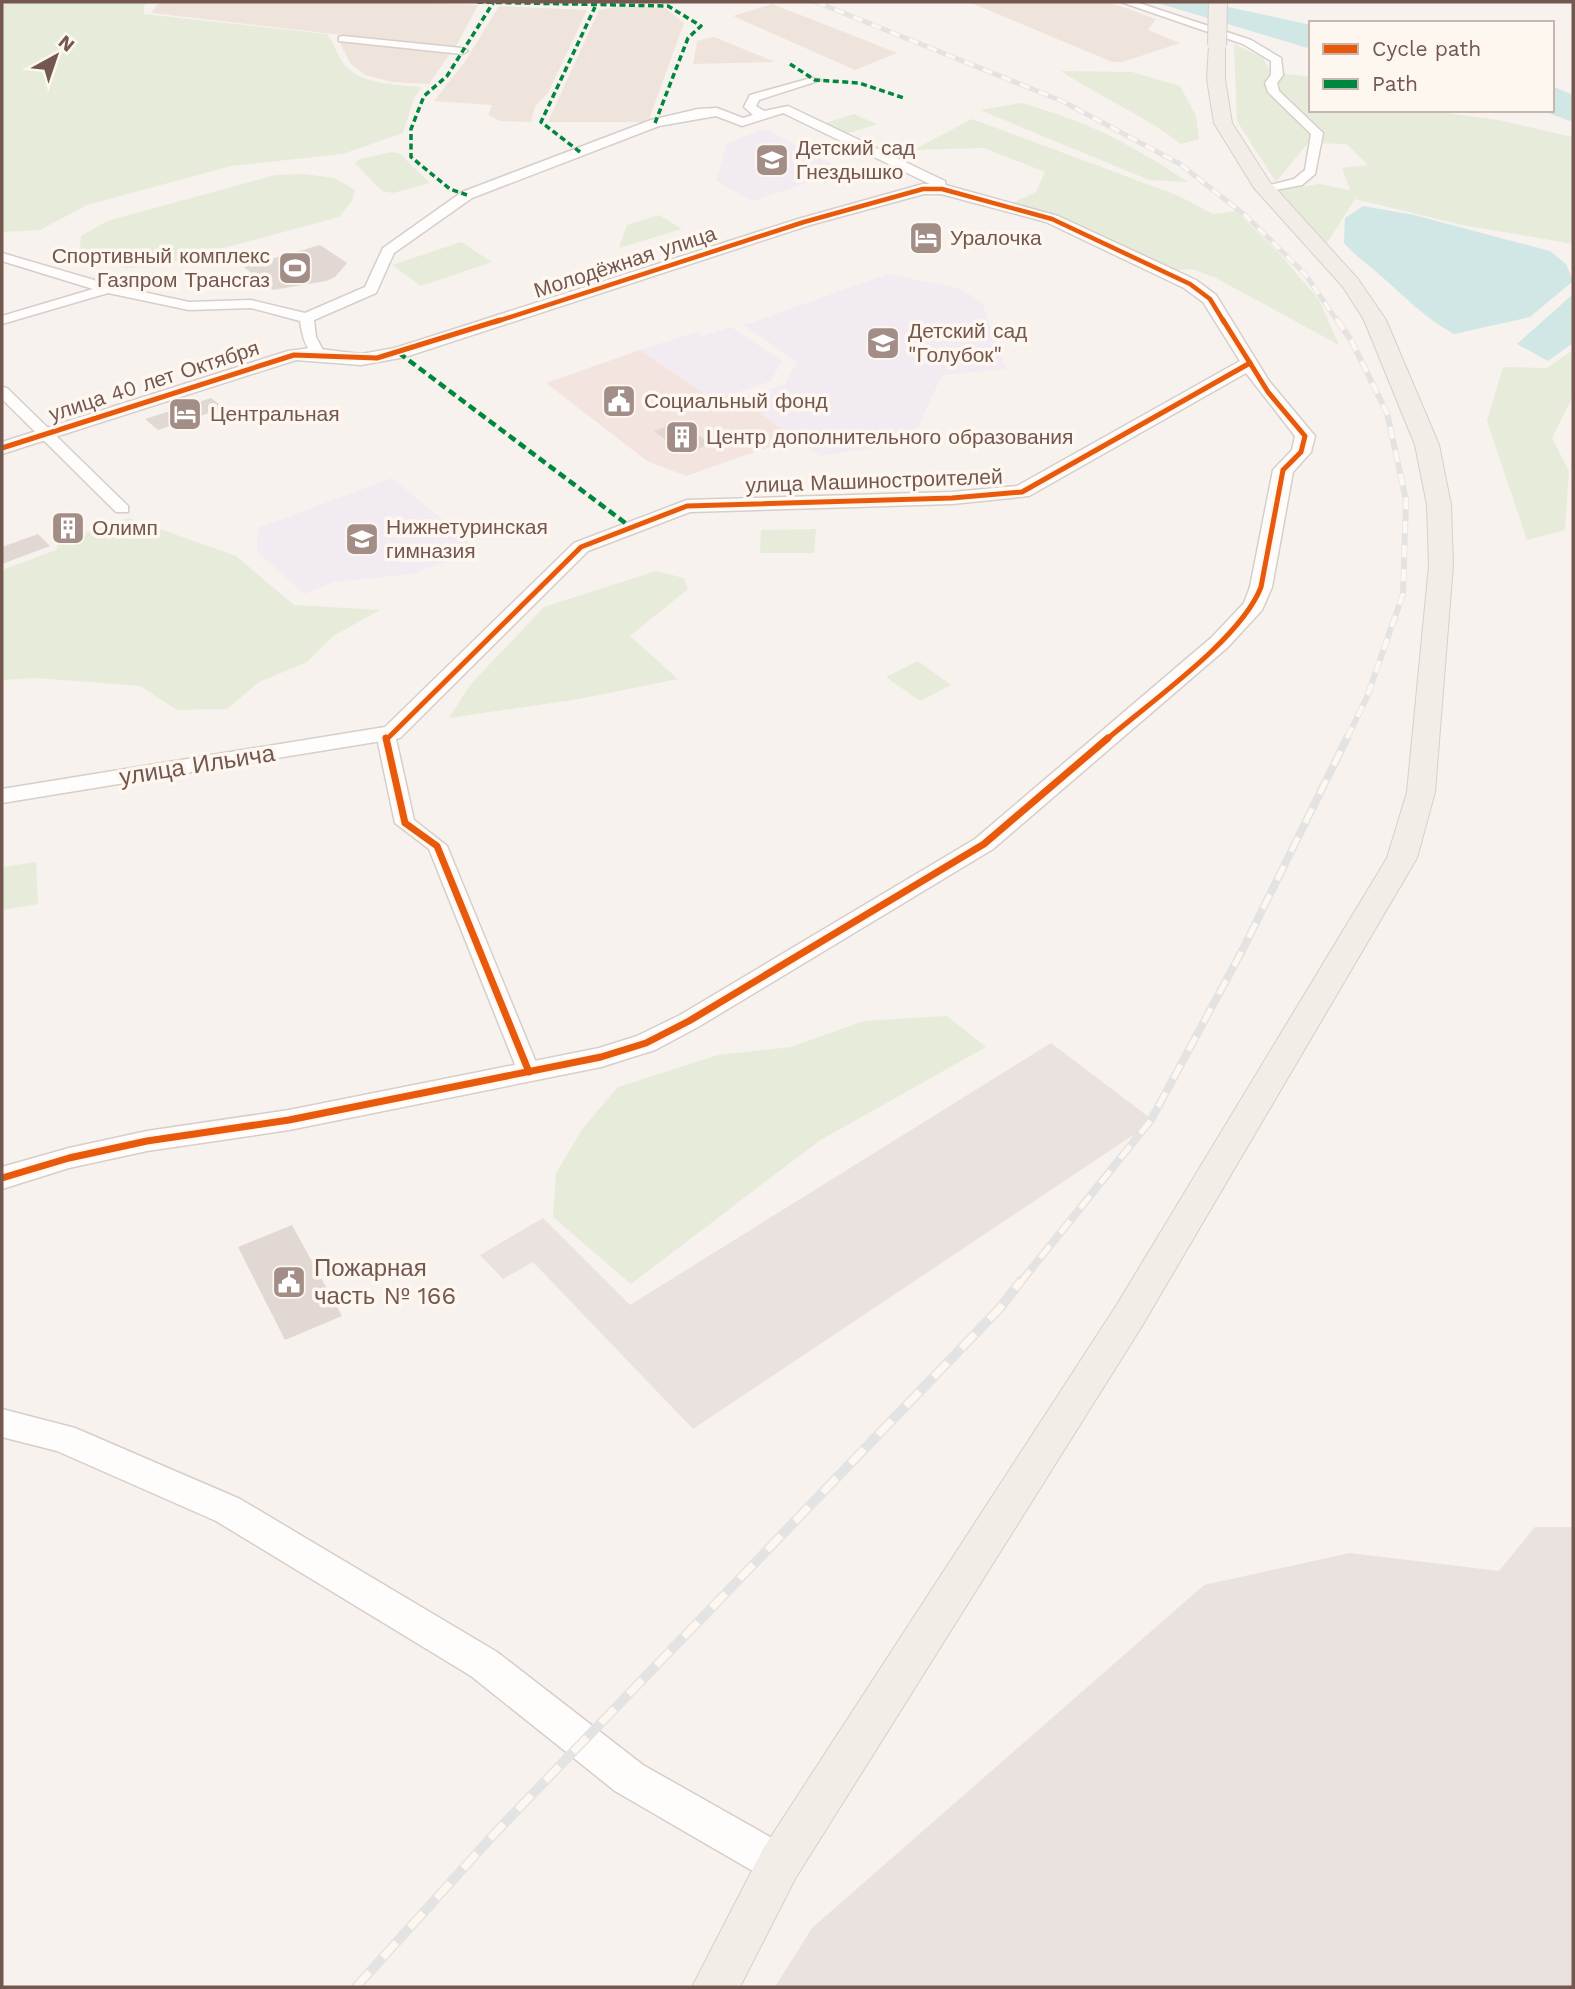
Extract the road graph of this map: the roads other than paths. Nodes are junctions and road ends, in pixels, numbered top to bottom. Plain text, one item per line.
1 (1126, 2) edge
2 (1218, 2) edge
3 (343, 39) dead end
4 (463, 51) dead end
5 (815, 80) dead end
6 (761, 115) junction
7 (1265, 188) junction
8 (942, 189) junction
9 (2, 257) edge
10 (108, 289) junction
11 (307, 318) junction
12 (2, 320) edge
13 (317, 352) junction
14 (1250, 363) junction
15 (2, 391) edge
16 (46, 434) junction
17 (2, 448) edge
18 (122, 509) dead end
19 (392, 733) junction
20 (2, 796) edge
21 (529, 1072) junction
22 (2, 1178) edge
23 (2, 1423) edge
24 (779, 1864) junction
25 (715, 1987) edge

1 - 7 street
2 - 7 main road, bridge
3 - 4 street
5 - 6 street
6 - 8 street
6 - 11 street
7 - 24 main road
8 - 13 street, Молодёжная улица
8 - 14 street
9 - 10 street, улица 40 лет Октября
10 - 11 street, улица 40 лет Октября
10 - 12 street
11 - 13 street
13 - 16 street, улица 40 лет Октября
14 - 19 street, улица Машиностроителей
14 - 21 street
15 - 16 street
16 - 17 street, улица 40 лет Октября
16 - 18 street
19 - 20 street, улица Ильича
19 - 21 street
21 - 22 street
23 - 24 main road
24 - 25 main road

